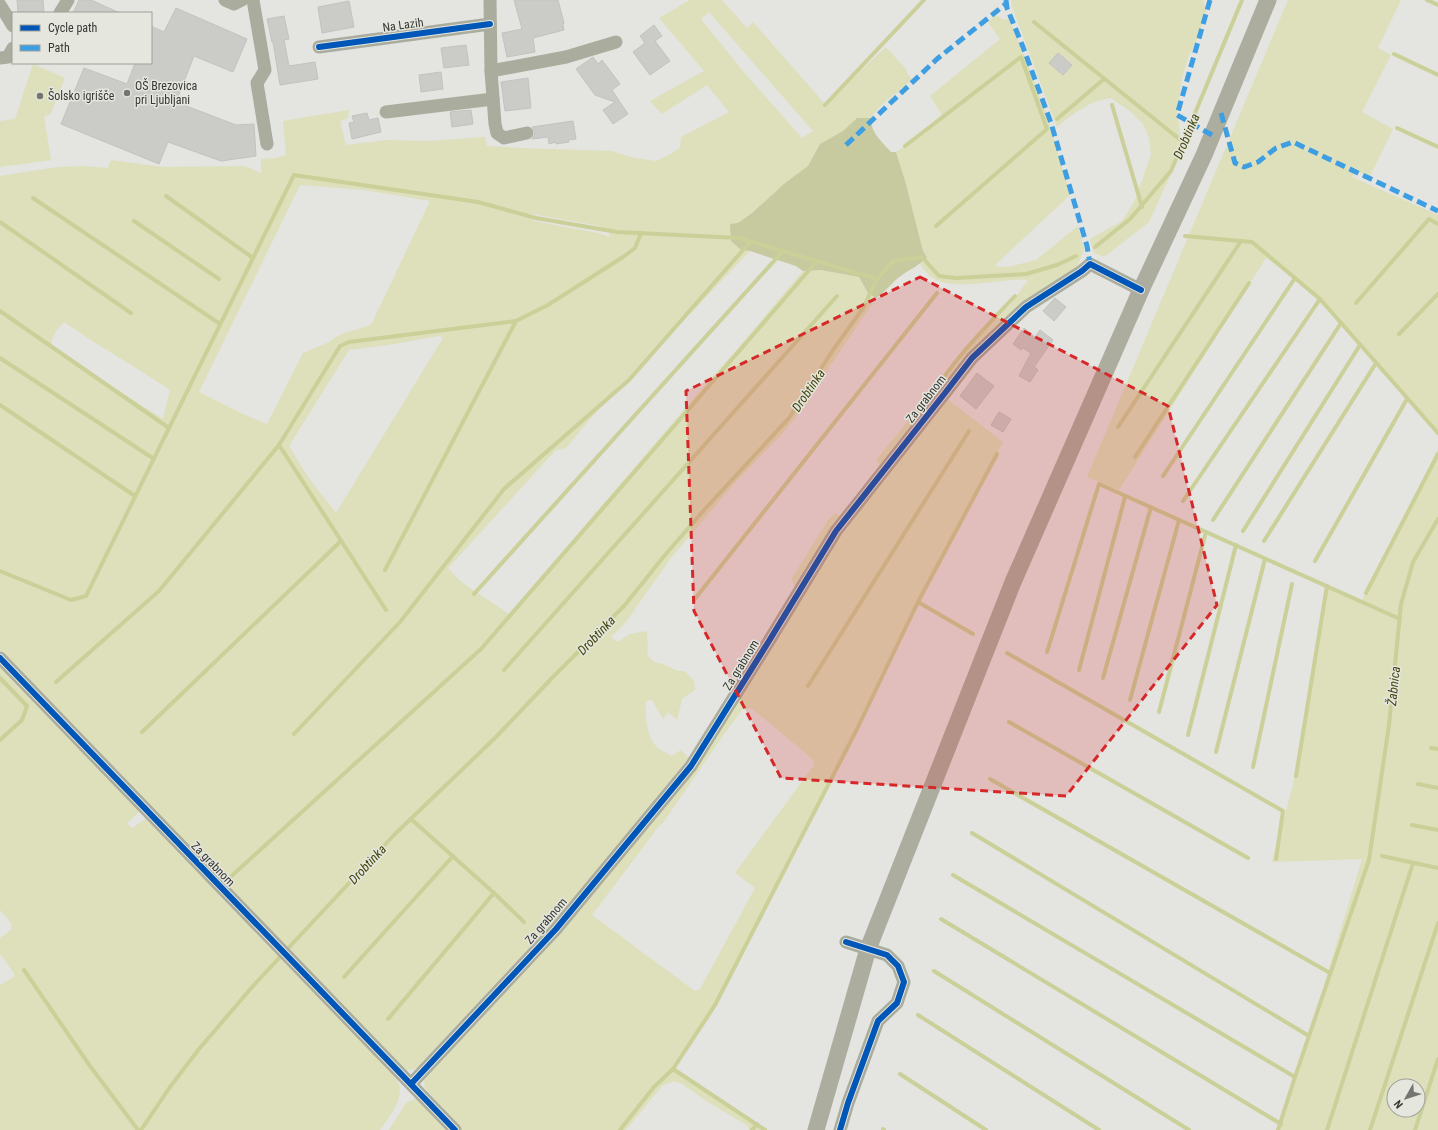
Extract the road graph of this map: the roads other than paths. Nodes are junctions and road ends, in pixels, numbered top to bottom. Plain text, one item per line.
1 (68, 0) edge
2 (226, 0) edge
3 (242, 0) edge
4 (253, 0) edge
5 (490, 0) edge
6 (1268, 0) edge
7 (0, 5) edge
8 (61, 12) edge
9 (12, 24) edge
10 (490, 24) junction
11 (616, 42) dead end
12 (319, 47) dead end
13 (491, 71) junction
14 (493, 99) junction
15 (386, 112) dead end
16 (527, 133) dead end
17 (267, 144) dead end
18 (1141, 290) junction
19 (0, 658) edge
20 (846, 942) dead end
21 (868, 949) junction
22 (411, 1084) junction
23 (455, 1130) edge
24 (816, 1130) edge
25 (840, 1130) edge

1 - 8 street
2 - 3 street
4 - 17 street
5 - 10 street
6 - 18 main road
7 - 9 street
10 - 12 street, Na Lazih
10 - 13 street
11 - 13 street
13 - 14 street
14 - 15 street
14 - 16 street
18 - 21 main road
18 - 22 street, Za grabnom
19 - 22 street, Za grabnom
20 - 21 street
21 - 24 main road
21 - 25 street
22 - 23 street, Za grabnom

